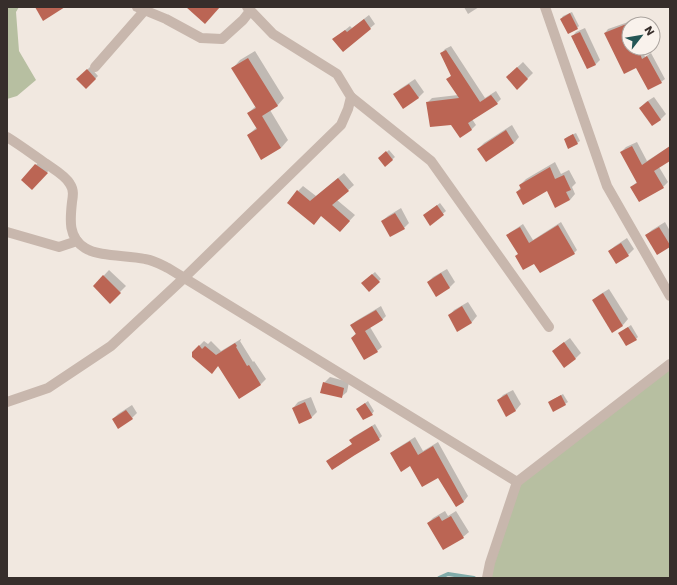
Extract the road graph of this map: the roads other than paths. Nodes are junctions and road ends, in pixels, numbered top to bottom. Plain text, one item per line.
1 (544, 7) edge
2 (141, 9) edge
3 (249, 9) edge
4 (95, 68) dead end
5 (351, 97) junction
6 (7, 137) edge
7 (7, 232) edge
8 (77, 241) junction
9 (184, 278) junction
10 (670, 296) edge
11 (549, 327) dead end
12 (670, 364) edge
13 (7, 402) edge
14 (517, 482) junction
15 (487, 578) edge

1 - 10 street
2 - 3 street
2 - 4 street
3 - 5 street
5 - 9 street
5 - 11 street
6 - 8 street
7 - 8 street
8 - 9 street
9 - 13 street
9 - 14 street
12 - 14 street
14 - 15 street

